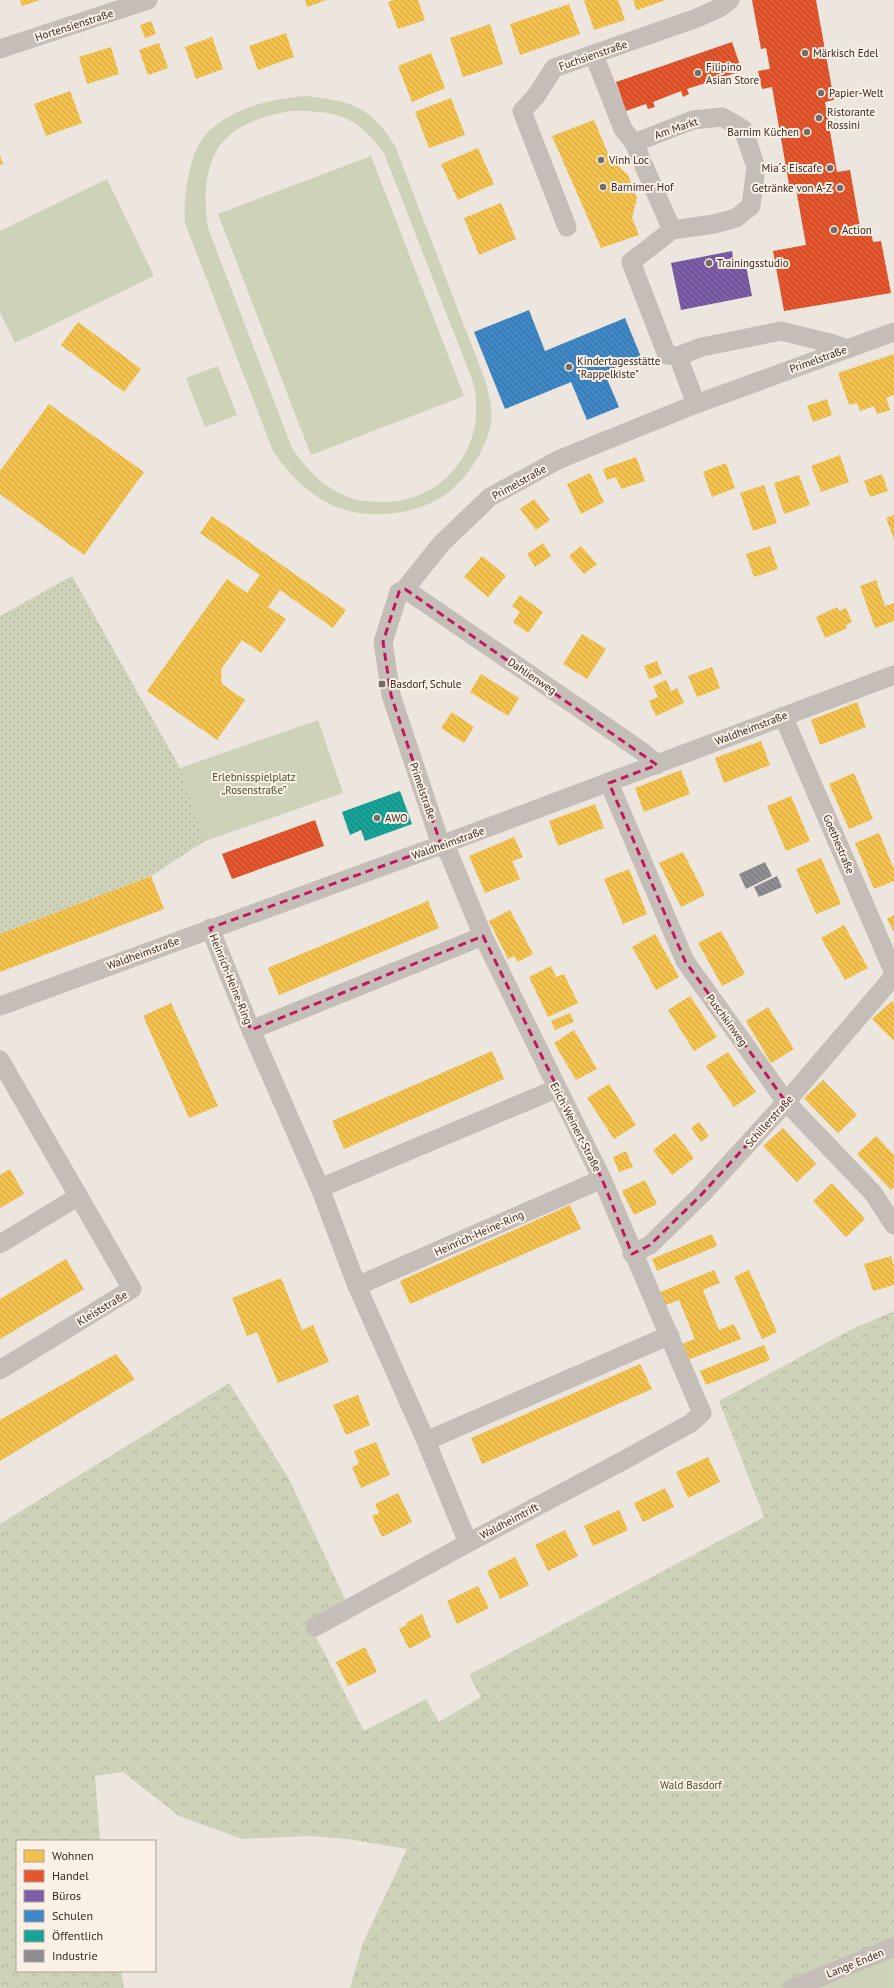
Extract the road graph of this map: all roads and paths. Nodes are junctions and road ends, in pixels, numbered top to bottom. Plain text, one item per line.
1 (148, 0) edge
2 (730, 0) edge
3 (0, 49) edge
4 (594, 55) junction
5 (634, 143) junction
6 (567, 227) dead end
7 (672, 230) junction
8 (894, 332) edge
9 (846, 349) junction
10 (678, 356) junction
11 (696, 404) junction
12 (405, 589) junction
13 (893, 680) edge
14 (783, 716) junction
15 (657, 765) junction
16 (609, 783) junction
17 (441, 845) junction
18 (210, 928) junction
19 (483, 936) junction
20 (894, 974) edge
21 (0, 1006) edge
22 (251, 1030) junction
23 (0, 1060) edge
24 (556, 1089) junction
25 (786, 1102) junction
26 (602, 1179) junction
27 (320, 1188) junction
28 (79, 1196) junction
29 (894, 1225) edge
30 (0, 1244) edge
31 (632, 1254) junction
32 (357, 1286) junction
33 (670, 1335) junction
34 (0, 1370) edge
35 (702, 1413) joint
36 (426, 1440) junction
37 (468, 1543) junction
38 (315, 1627) dead end
39 (894, 1948) edge
40 (793, 1988) edge

1 - 3 street, Hortensienstraße
2 - 4 street, Fuchsienstraße
4 - 5 street
4 - 6 street, Fuchsienstraße
5 - 7 street
5 - 7 street, Am Markt
7 - 10 street, Am Markt
8 - 9 street, Primelstraße
9 - 10 street
9 - 11 street, Primelstraße
10 - 11 street
11 - 12 street, Primelstraße
12 - 15 street, Dahlienweg
12 - 17 street, Primelstraße
13 - 14 street, Waldheimstraße
14 - 15 street, Waldheimstraße
14 - 20 street, Goethestraße
15 - 16 street, Waldheimstraße
16 - 17 street, Waldheimstraße
16 - 25 street, Puschkinweg
17 - 18 street, Waldheimstraße
17 - 19 street, Erich-Weinert-Straße
18 - 21 street, Waldheimstraße
18 - 22 street, Heinrich-Heine-Ring
19 - 22 street, Heinrich-Heine-Ring
19 - 24 street, Erich-Weinert-Straße
20 - 25 street, Schillerstraße
22 - 27 street, Heinrich-Heine-Ring
23 - 28 street, Kleiststraße
24 - 26 street, Erich-Weinert-Straße
24 - 27 street
25 - 29 street, Puschkinweg
25 - 31 street, Schillerstraße
26 - 31 street, Erich-Weinert-Straße
26 - 32 street, Heinrich-Heine-Ring
27 - 32 street, Heinrich-Heine-Ring
28 - 30 street
28 - 34 street, Kleiststraße
31 - 33 street, Erich-Weinert-Straße
32 - 36 street, Heinrich-Heine-Ring
33 - 35 street, Erich-Weinert-Straße
33 - 36 street
35 - 37 street, Waldheimtrift
36 - 37 street, Heinrich-Heine-Ring
37 - 38 street, Waldheimtrift
39 - 40 street, Lange Enden

